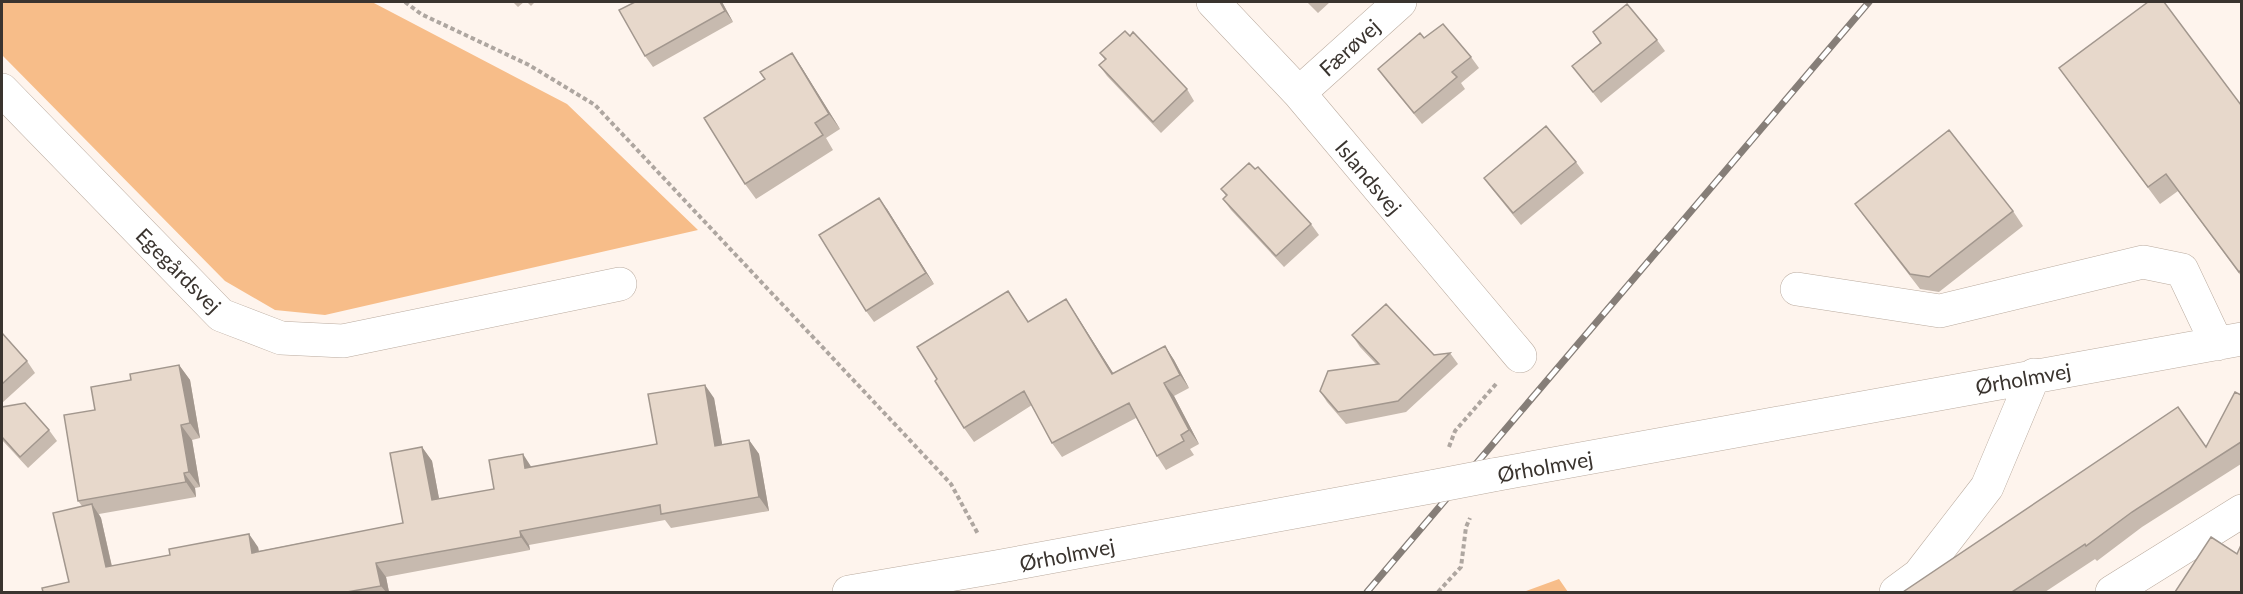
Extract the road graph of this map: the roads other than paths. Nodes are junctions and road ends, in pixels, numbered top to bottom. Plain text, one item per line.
1 (1213, 2) edge
2 (1400, 2) edge
3 (2, 90) edge
4 (1299, 93) junction
5 (620, 284) dead end
6 (1797, 289) dead end
7 (2229, 341) edge
8 (1520, 356) road end
9 (2034, 375) junction
10 (2241, 511) edge
11 (849, 592) edge
12 (1896, 592) edge
13 (2112, 592) edge

1 - 4 street, Islandsvej
2 - 4 street, Færøvej
3 - 5 street, Egegårdsvej
4 - 8 street, Islandsvej
6 - 7 street
7 - 9 street, Ørholmvej
9 - 11 street, Ørholmvej, bridge
9 - 12 street
10 - 13 street

